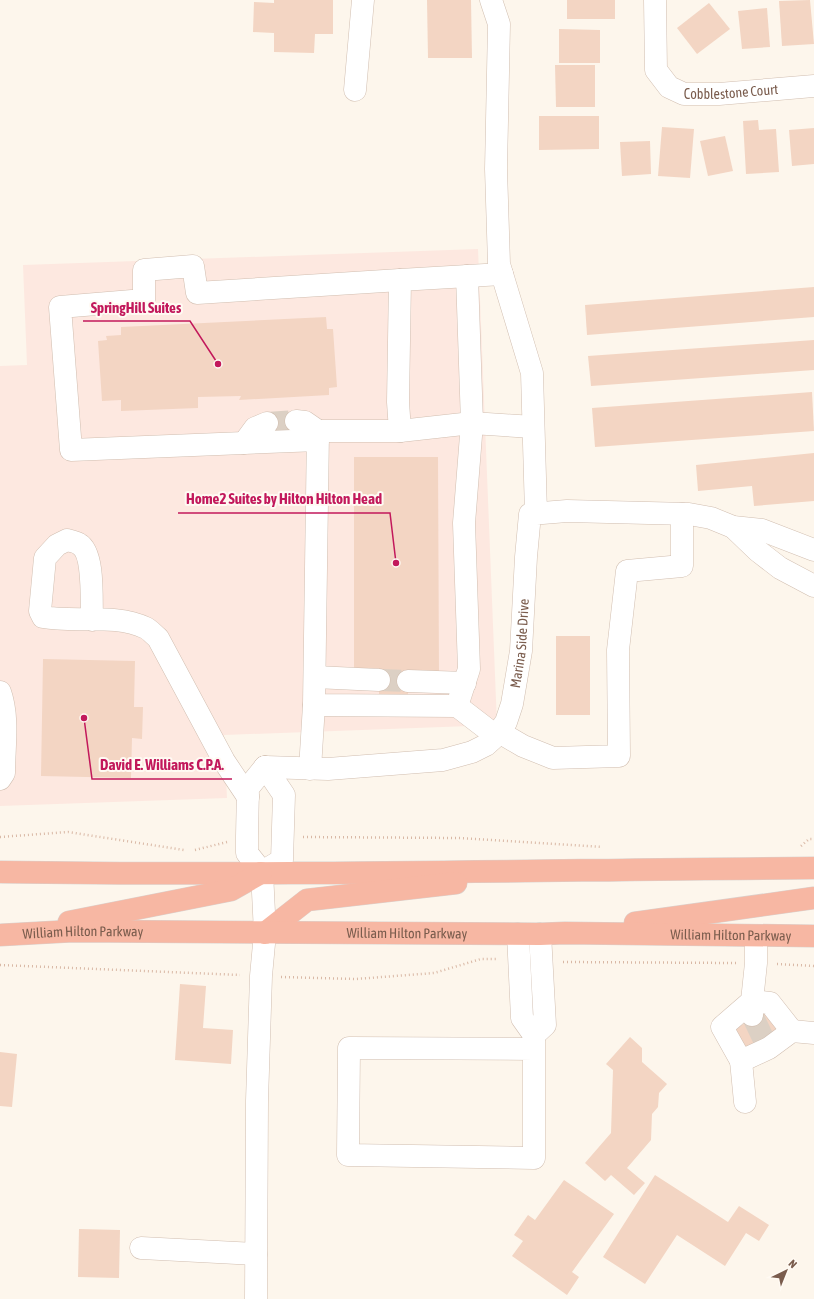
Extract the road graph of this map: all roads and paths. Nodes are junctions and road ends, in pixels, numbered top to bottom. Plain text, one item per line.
1 (363, 0) edge
2 (491, 0) edge
3 (655, 0) edge
4 (814, 86) edge
5 (355, 90) dead end
6 (502, 274) junction
7 (467, 276) junction
8 (400, 280) junction
9 (296, 421) tunnel mouth
10 (267, 423) tunnel mouth
11 (472, 423) junction
12 (534, 427) junction
13 (400, 431) junction
14 (318, 435) junction
15 (244, 443) junction
16 (536, 513) junction
17 (682, 514) junction
18 (733, 527) junction
19 (814, 550) edge
20 (814, 586) edge
21 (92, 620) dead end
22 (315, 677) junction
23 (379, 680) tunnel mouth
24 (408, 681) tunnel mouth
25 (465, 683) junction
26 (0, 692) edge
27 (314, 705) junction
28 (457, 706) junction
29 (497, 734) junction
30 (265, 767) junction
31 (310, 768) junction
32 (0, 779) edge
33 (248, 797) junction
34 (247, 836) junction
35 (284, 837) junction
36 (0, 838) edge
37 (814, 839) edge
38 (608, 847) dead end
39 (798, 848) dead end
40 (814, 868) edge
41 (577, 870) junction
42 (0, 872) edge
43 (262, 872) junction
44 (814, 898) edge
45 (265, 933) junction
46 (565, 933) junction
47 (2, 934) edge
48 (529, 934) junction
49 (756, 936) junction
50 (814, 936) edge
51 (519, 959) junction
52 (541, 962) junction
53 (756, 963) junction
54 (0, 965) edge
55 (814, 966) edge
56 (261, 976) junction
57 (753, 1010) junction
58 (792, 1031) junction
59 (814, 1034) edge
60 (534, 1042) junction
61 (740, 1061) junction
62 (745, 1102) dead end
63 (141, 1248) dead end
64 (256, 1254) junction
65 (256, 1299) edge

1 - 5 street
2 - 6 street
3 - 4 street, Cobblestone Court
6 - 7 street
6 - 12 street
7 - 8 street
7 - 11 street
8 - 13 street
8 - 15 street
9 - 14 street
10 - 15 street
11 - 12 street
11 - 13 street
11 - 25 street
12 - 16 street
13 - 14 street
14 - 15 street
14 - 22 street
16 - 17 street
16 - 29 street, Marina Side Drive
17 - 18 street
17 - 29 street
18 - 19 street
18 - 20 street
21 - 33 street
22 - 23 street
22 - 27 street
24 - 25 street
25 - 28 street
26 - 32 street
27 - 28 street
27 - 31 street
28 - 29 street
29 - 31 street, Marina Side Drive
30 - 31 street, Marina Side Drive
30 - 33 street
30 - 35 street
33 - 34 street
34 - 36 path
34 - 43 street
35 - 38 path
35 - 43 street
37 - 39 path
40 - 41 highway
41 - 43 highway
41 - 45 highway
42 - 43 highway
43 - 45 street
43 - 47 highway
44 - 46 highway
45 - 47 highway, William Hilton Parkway
45 - 48 highway, William Hilton Parkway
45 - 56 street
46 - 48 highway, William Hilton Parkway
46 - 49 highway, William Hilton Parkway
48 - 51 street
48 - 52 street
49 - 50 highway, William Hilton Parkway
49 - 53 street
51 - 56 path
51 - 60 street
52 - 53 path
52 - 60 street
53 - 55 path
53 - 57 street
54 - 56 path
56 - 64 street
57 - 58 street
57 - 61 street
58 - 59 street
58 - 61 street
60 - 60 street
61 - 62 street
63 - 64 street
64 - 65 street

